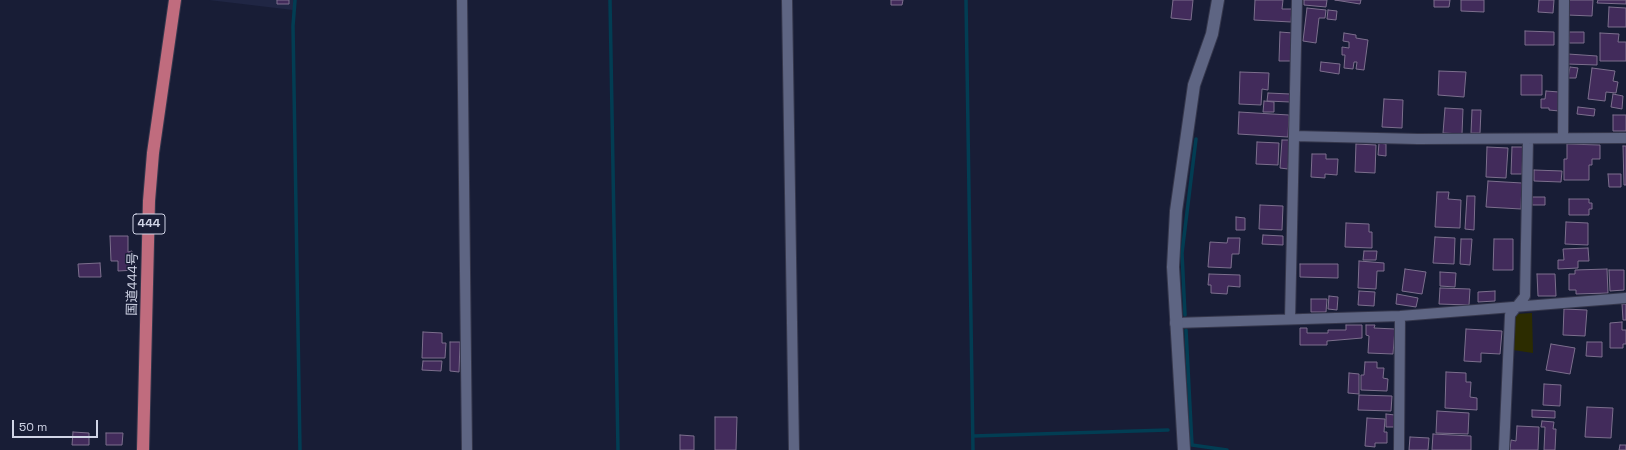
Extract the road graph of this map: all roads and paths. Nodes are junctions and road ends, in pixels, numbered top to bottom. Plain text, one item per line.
1 (175, 0) edge
2 (462, 0) edge
3 (787, 0) edge
4 (1218, 0) edge
5 (1297, 0) edge
6 (1564, 0) edge
7 (1294, 136) junction
8 (1563, 138) junction
9 (1626, 138) edge
10 (1528, 139) junction
11 (1626, 298) edge
12 (1517, 306) junction
13 (1400, 316) junction
14 (1290, 319) junction
15 (1175, 323) junction
16 (143, 450) edge
17 (467, 450) edge
18 (794, 450) edge
19 (1184, 450) edge
20 (1399, 450) edge
21 (1504, 450) edge

1 - 16 highway, 国道444号 / 444
2 - 17 street
3 - 18 street
4 - 15 street
5 - 7 street
6 - 8 street
7 - 10 street
7 - 14 street
8 - 9 street
8 - 10 street
10 - 12 street
11 - 12 street
12 - 13 street
12 - 21 street
13 - 14 street
13 - 20 street
14 - 15 street
15 - 19 street

